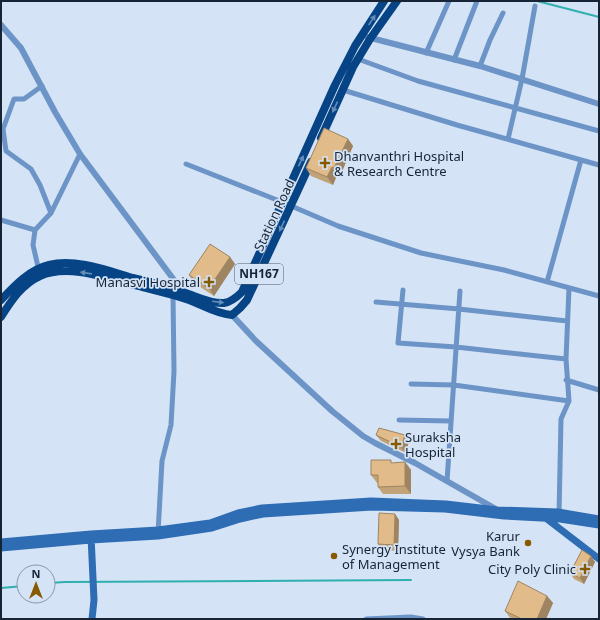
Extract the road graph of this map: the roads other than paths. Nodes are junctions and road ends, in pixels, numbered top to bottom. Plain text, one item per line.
1 (384, 1) edge
2 (396, 1) edge
3 (449, 1) edge
4 (477, 1) edge
5 (534, 6) dead end
6 (503, 12) dead end
7 (1, 25) edge
8 (362, 35) junction
9 (370, 38) junction
10 (426, 53) junction
11 (358, 59) junction
12 (454, 60) junction
13 (480, 66) junction
14 (522, 79) junction
15 (42, 86) junction
16 (343, 90) junction
17 (599, 104) edge
18 (515, 108) junction
19 (599, 131) edge
20 (3, 139) edge
21 (508, 139) junction
22 (80, 154) junction
23 (581, 160) junction
24 (186, 164) dead end
25 (599, 165) edge
26 (282, 202) junction
27 (291, 206) junction
28 (51, 213) junction
29 (1, 220) edge
30 (36, 230) junction
31 (39, 272) junction
32 (547, 282) junction
33 (569, 288) junction
34 (403, 290) dead end
35 (460, 291) dead end
36 (183, 292) junction
37 (173, 295) junction
38 (599, 296) edge
39 (1, 300) edge
40 (189, 300) junction
41 (376, 302) dead end
42 (402, 304) junction
43 (4, 307) edge
44 (459, 309) junction
45 (232, 315) junction
46 (1, 317) edge
47 (567, 321) junction
48 (456, 347) junction
49 (566, 359) junction
50 (566, 380) junction
51 (411, 384) dead end
52 (454, 385) junction
53 (599, 390) edge
54 (568, 400) junction
55 (399, 420) dead end
56 (451, 421) junction
57 (447, 481) junction
58 (497, 510) junction
59 (537, 512) junction
60 (239, 516) junction
61 (504, 516) junction
62 (559, 516) junction
63 (546, 518) junction
64 (599, 519) edge
65 (599, 525) edge
66 (158, 533) junction
67 (91, 537) junction
68 (1, 542) edge
69 (1, 548) edge
70 (599, 559) edge
71 (411, 618) edge
72 (92, 619) edge
73 (366, 619) edge
74 (370, 619) edge
75 (423, 619) edge

8 -> 1 highway, Station Road / NH167
2 - 9 highway, Station Road / NH167
3 - 10 street
4 - 12 street
5 - 14 street
6 - 13 street
7 - 15 street
8 - 9 street
26 -> 8 highway, Station Road / NH167
9 - 10 street
9 - 11 highway, Station Road / NH167
10 - 12 street
11 - 16 highway, Station Road / NH167
11 - 18 street
12 - 13 street
13 - 14 street
14 - 17 street
14 - 18 street
15 - 20 street
15 - 22 street
16 - 21 street
16 -> 27 highway, Station Road / NH167
18 - 19 street
18 - 21 street
20 - 28 street
21 - 23 street
22 - 28 street
22 - 36 street
23 - 25 street
23 - 32 street
24 - 26 street
26 - 27 street
36 -> 26 highway, Station Road / NH167
27 - 32 street
27 -> 45 highway, Station Road / NH167
28 - 30 street
29 - 30 street
30 - 31 street
31 - 36 highway, Station Road / NH167
37 -> 31 highway, Station Road / NH167
31 - 39 highway, Station Road / NH167
31 - 43 highway, Station Road / NH167
32 - 33 street
33 - 38 street
33 - 47 street
34 - 42 street
35 - 44 street
36 - 40 street
37 - 40 highway, Station Road / NH167
37 - 66 street
40 - 45 highway, Station Road / NH167
41 - 42 street
42 - 44 street
42 - 48 street
43 - 46 highway, Station Road / NH167
44 - 47 street
44 - 48 street
45 - 57 street
47 - 49 street
48 - 49 street
48 - 52 street
49 - 50 street
50 - 53 street
50 - 54 street
51 - 52 street
52 - 54 street
52 - 56 street
54 - 62 street
55 - 56 street
56 - 57 street
57 - 58 street
58 - 59 main road
58 - 60 main road
58 - 61 street
59 - 62 main road
59 - 63 main road
60 - 61 main road
60 - 66 main road
61 - 63 main road
62 - 63 main road
62 - 64 main road
62 - 65 main road
63 - 70 main road
66 - 67 main road
67 - 68 main road
67 - 69 main road
67 - 72 main road
71 - 74 street
71 - 75 street
73 - 74 street

